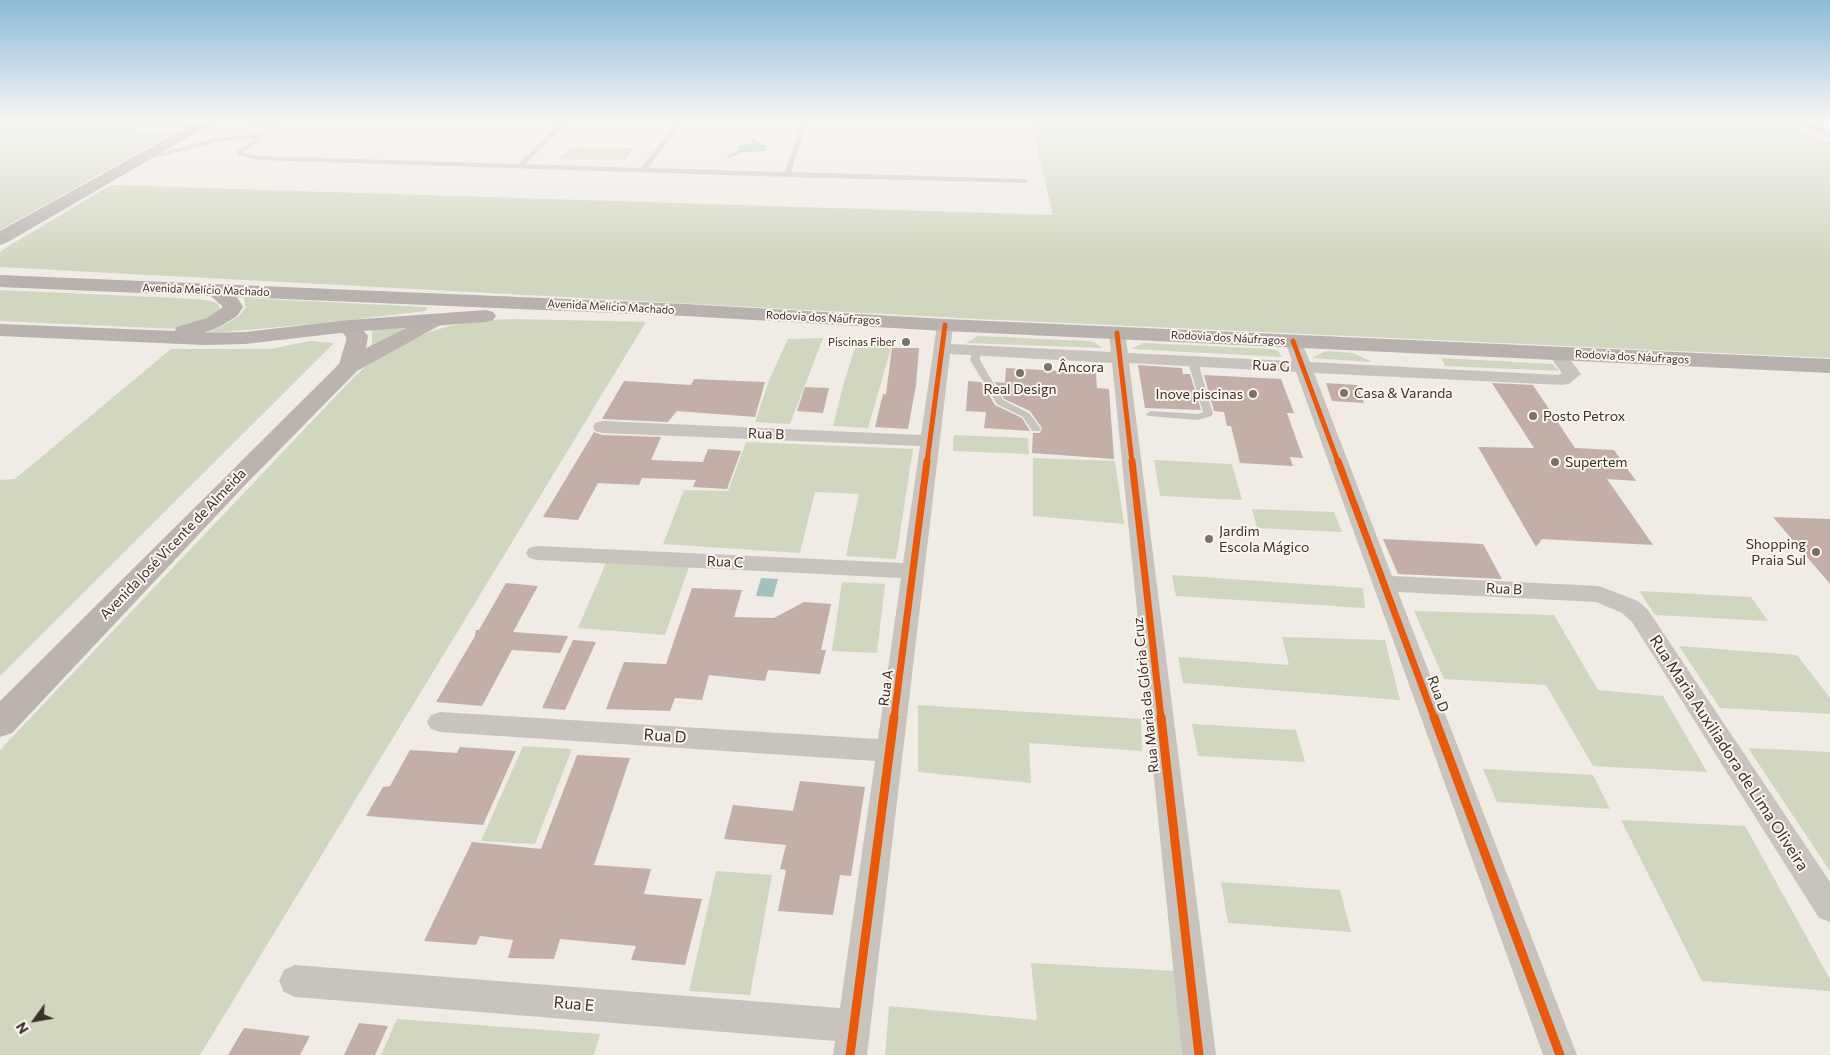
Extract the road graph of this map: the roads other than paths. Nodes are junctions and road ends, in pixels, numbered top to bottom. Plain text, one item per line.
1 (125, 169) edge
2 (619, 169) edge
3 (789, 169) edge
4 (643, 170) joint
5 (787, 175) junction
6 (1025, 181) dead end
7 (0, 239) edge
8 (0, 280) edge
9 (217, 291) junction
10 (437, 309) junction
11 (685, 310) joint
12 (348, 326) junction
13 (0, 330) edge
14 (1117, 333) junction
15 (167, 337) junction
16 (944, 337) junction
17 (1293, 341) junction
18 (1420, 347) junction
19 (976, 351) junction
20 (1557, 354) junction
21 (1120, 358) junction
22 (1194, 362) junction
23 (348, 366) junction
24 (1830, 366) edge
25 (1302, 367) junction
26 (1438, 374) junction
27 (1151, 414) dead end
28 (602, 427) dead end
29 (1036, 429) dead end
30 (930, 440) junction
31 (537, 553) dead end
32 (913, 571) junction
33 (1383, 583) junction
34 (1623, 603) joint
35 (440, 722) dead end
36 (0, 723) edge
37 (890, 751) junction
38 (1830, 908) edge
39 (295, 981) dead end
40 (852, 1041) edge
41 (1199, 1055) edge
42 (1560, 1055) edge

1 - 7 street
2 - 4 lane
3 - 5 lane
4 - 5 lane
5 - 6 lane
8 - 9 main road, Avenida Melício Machado
9 - 10 main road, Avenida Melício Machado
9 - 15 main road
10 - 11 main road, Avenida Melício Machado
10 - 12 main road, Avenida Melício Machado
10 - 23 street
11 - 16 main road, Rodovia dos Náufragos
12 - 15 main road, Avenida Melício Machado
12 - 23 street
13 - 15 main road, Avenida Melício Machado
14 - 16 main road, Rodovia dos Náufragos
14 - 17 main road, Rodovia dos Náufragos
14 - 21 street, Rua Maria da Glória Cruz
16 - 19 street, Rua G
16 - 30 street, Rua A
17 - 18 main road, Rodovia dos Náufragos
17 - 25 street, Rua D
18 - 20 main road, Rodovia dos Náufragos
18 - 26 street
19 - 21 street, Rua G
19 - 29 lane
20 - 24 main road, Rodovia dos Náufragos
20 - 26 street, Rua G
21 - 22 street, Rua G
21 - 41 street, Rua Maria da Glória Cruz
22 - 25 street, Rua G
22 - 27 lane
23 - 36 street, Avenida José Vicente de Almeida
25 - 26 street, Rua G
25 - 33 street, Rua D
28 - 30 street, Rua B
30 - 32 street, Rua A
31 - 32 street, Rua C
32 - 37 street, Rua A
33 - 34 street, Rua B
33 - 42 street, Rua D
34 - 38 street, Rua Maria Auxiliadora de Lima Oliveira
35 - 37 street, Rua D
37 - 40 street, Rua A
39 - 40 street, Rua E

